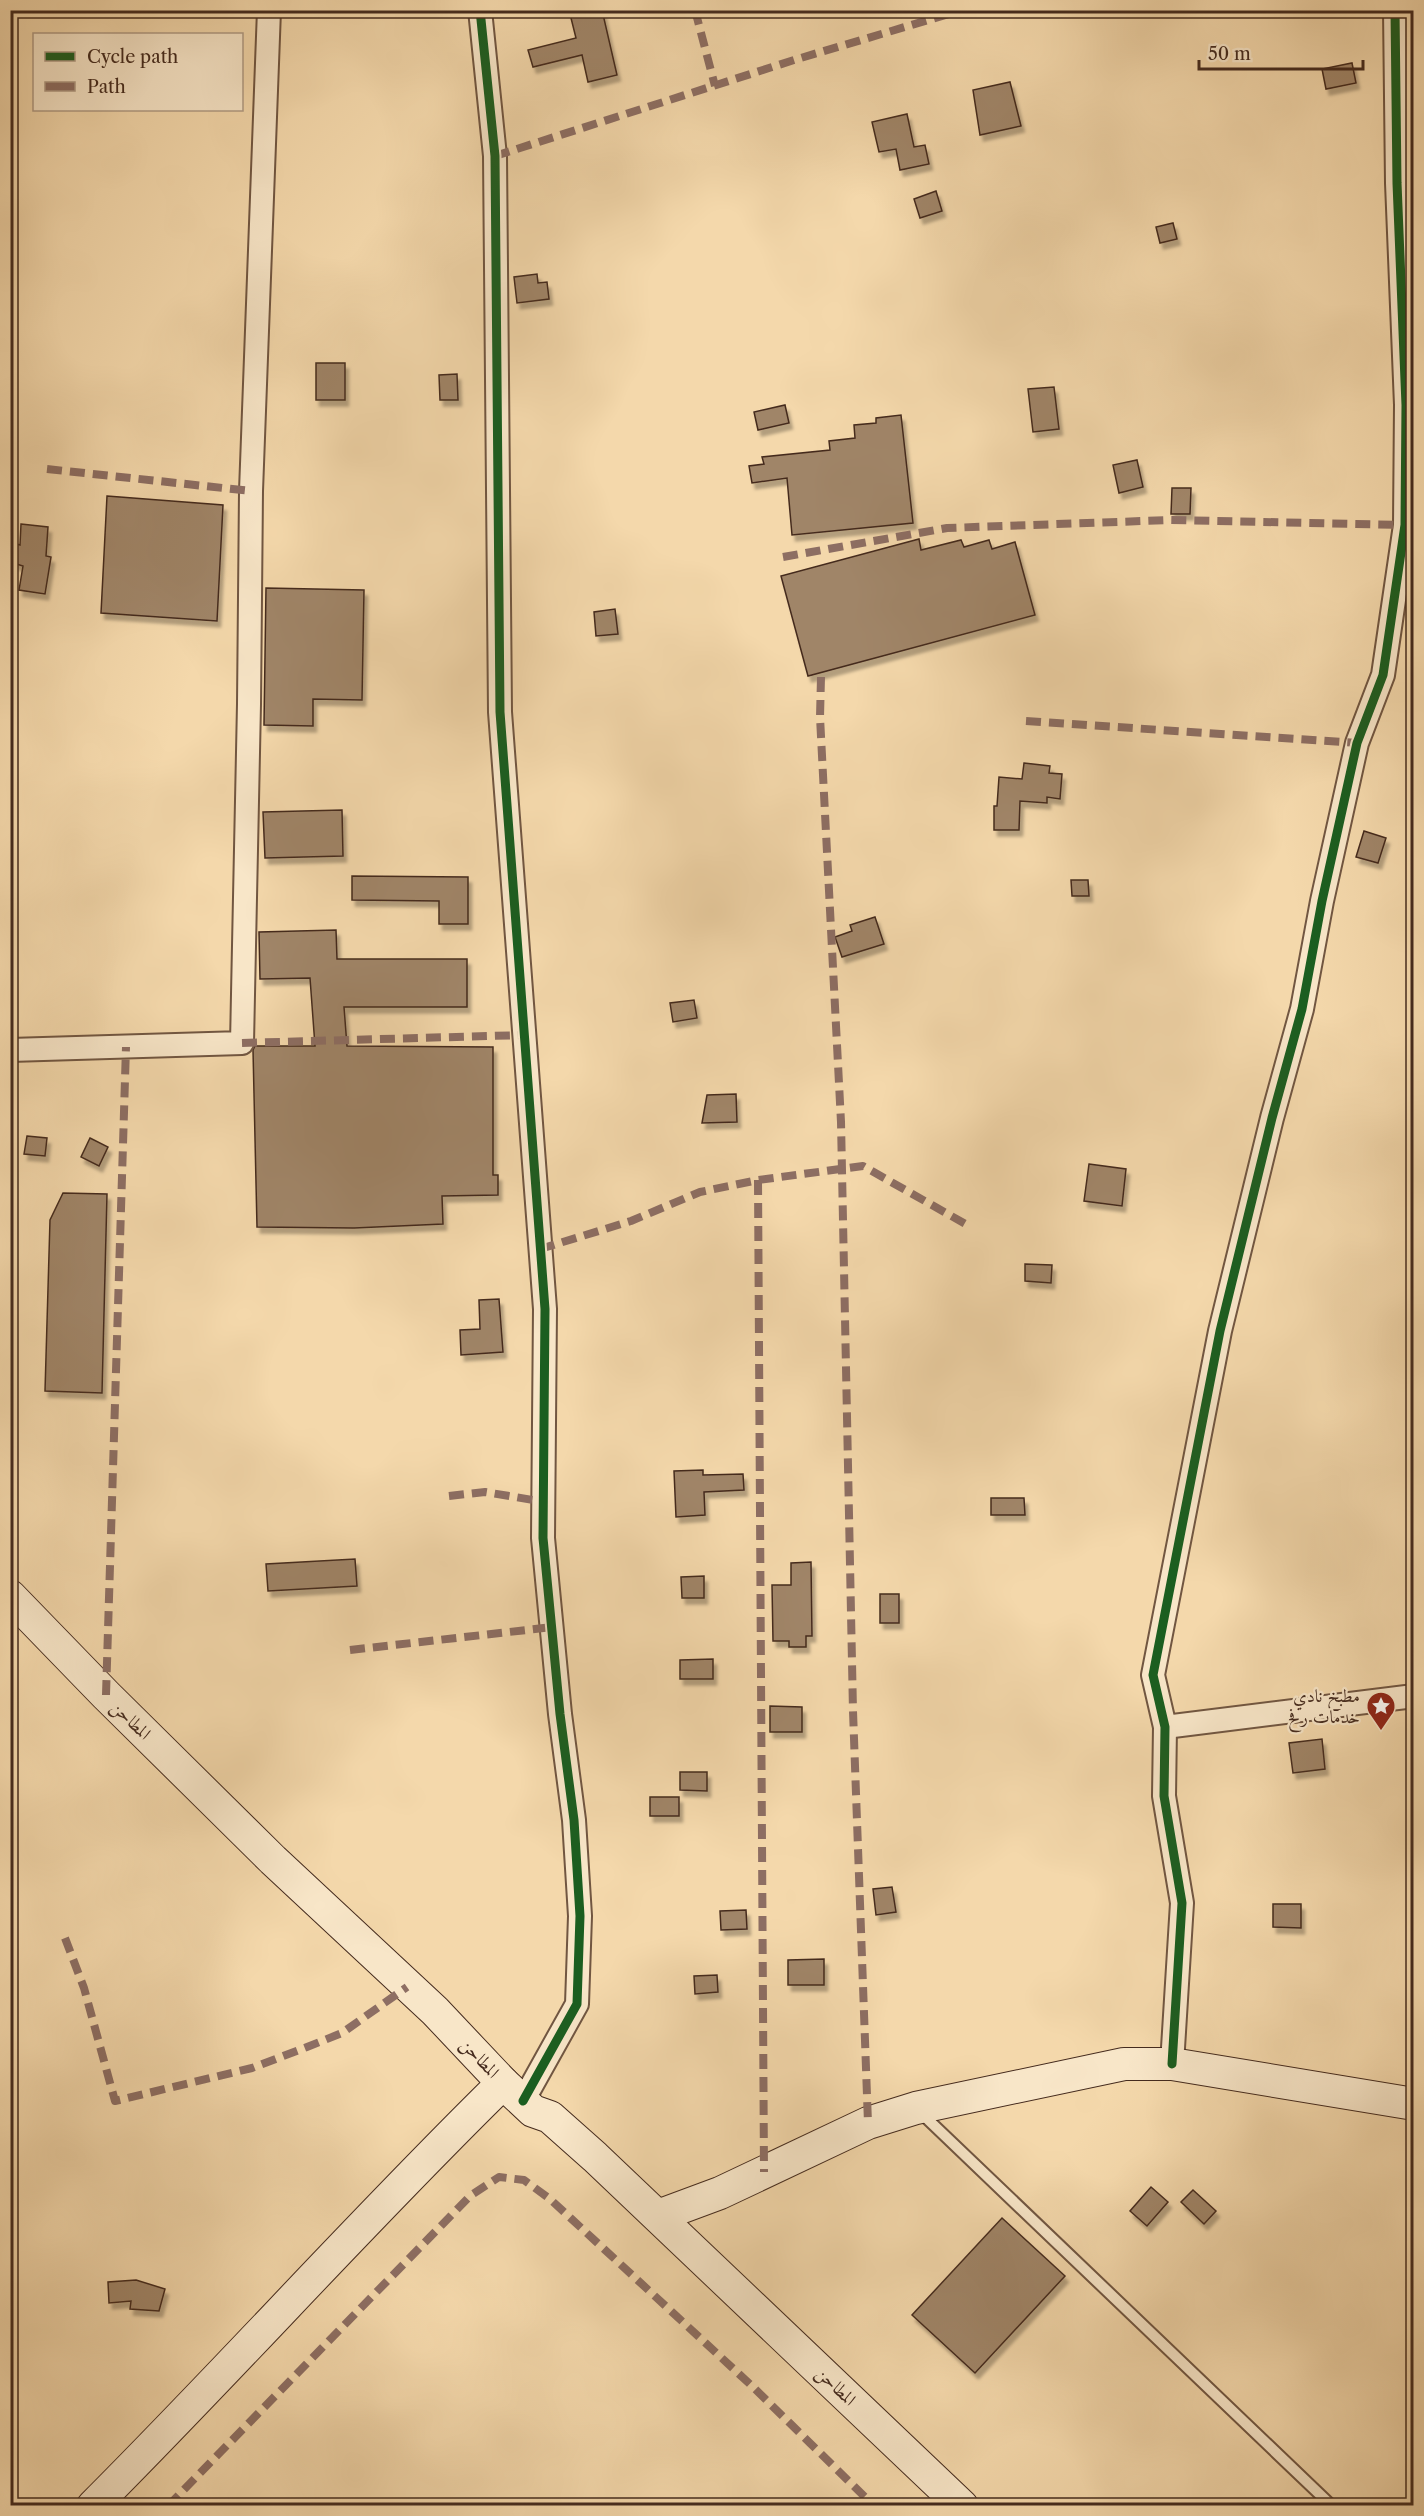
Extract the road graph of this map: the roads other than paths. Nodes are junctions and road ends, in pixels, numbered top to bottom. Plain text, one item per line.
1 (269, 10) edge
2 (480, 10) edge
3 (1395, 10) edge
4 (10, 1050) edge
5 (10, 1596) edge
6 (1413, 1696) edge
7 (1165, 1727) junction
8 (1172, 2064) junction
9 (513, 2092) junction
10 (1413, 2104) edge
11 (916, 2108) junction
12 (658, 2216) junction
13 (93, 2505) edge
14 (962, 2505) edge
15 (1332, 2505) edge

1 - 4 street
2 - 9 street
3 - 7 street
5 - 9 street, المطاحن
6 - 7 street
7 - 8 street
8 - 10 street
8 - 11 street
9 - 12 street, المطاحن
9 - 13 street
11 - 12 street
11 - 15 lane
12 - 14 street, المطاحن

